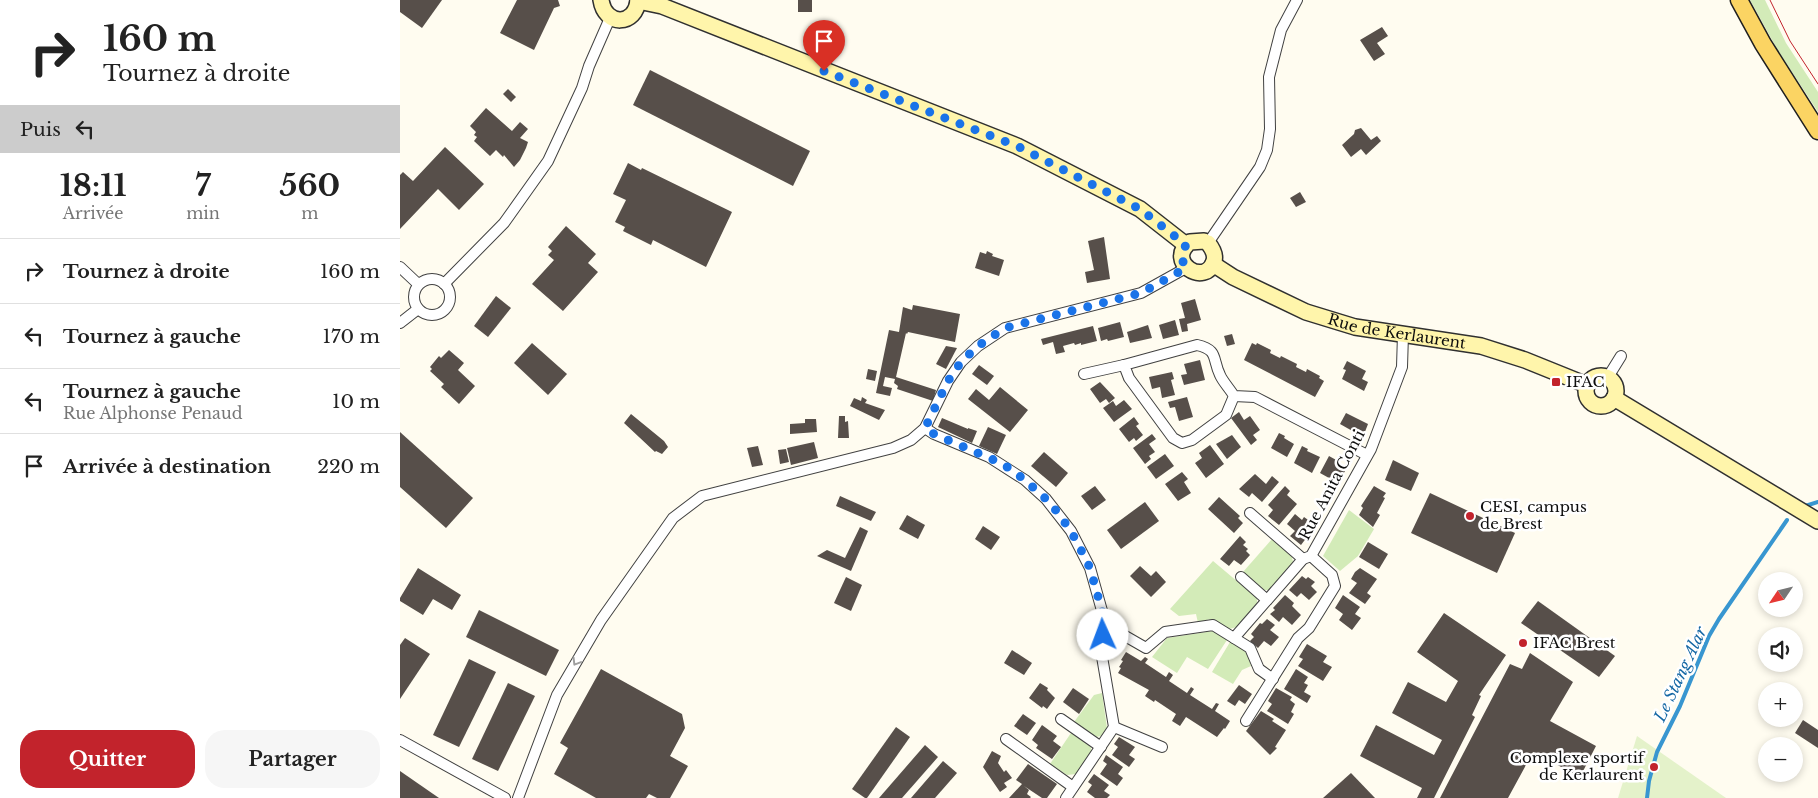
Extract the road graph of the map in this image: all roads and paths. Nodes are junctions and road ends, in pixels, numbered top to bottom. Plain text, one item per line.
1 (601, 0) edge
2 (638, 0) edge
3 (1297, 0) edge
4 (1739, 0) edge
5 (1747, 0) edge
6 (610, 18) junction
7 (1818, 118) edge
8 (1818, 131) edge
9 (1206, 242) junction
10 (1186, 245) junction
11 (1213, 264) junction
12 (400, 267) edge
13 (1186, 268) junction
14 (418, 284) junction
15 (444, 284) junction
16 (418, 309) junction
17 (400, 323) edge
18 (1403, 334) junction
19 (1621, 356) dead end
20 (1124, 364) junction
21 (1084, 374) dead end
22 (1608, 377) junction
23 (1587, 385) junction
24 (1234, 396) junction
25 (1614, 398) junction
26 (925, 428) junction
27 (1368, 455) junction
28 (1250, 513) dead end
29 (1818, 521) edge
30 (1307, 558) junction
31 (1241, 577) dead end
32 (1267, 600) junction
33 (1106, 625) junction
34 (1234, 638) junction
35 (1273, 679) junction
36 (1061, 719) dead end
37 (1246, 721) dead end
38 (1114, 727) junction
39 (1006, 739) dead end
40 (400, 740) edge
41 (1101, 747) junction
42 (1162, 747) dead end
43 (1073, 787) junction
44 (505, 798) edge
45 (518, 798) edge
46 (1066, 798) edge

1 - 6 street
2 - 6 street
2 - 10 street
3 - 9 street
4 - 8 main road
5 - 7 main road
6 - 15 street
9 - 10 street
9 - 11 street
10 - 13 street
11 - 13 street
11 - 18 street, Rue de Kerlaurent
12 - 14 street
13 - 26 street
14 - 15 street
14 - 16 street
15 - 16 street
16 - 17 street
18 - 23 street, Rue de Kerlaurent
18 - 27 street, Rue Anita Conti
19 - 22 street
20 - 21 street
20 - 24 street
20 - 24 street
22 - 23 street
22 - 25 street
23 - 25 street
24 - 27 street
25 - 29 street
26 - 33 street
26 -> 45 street
27 - 30 street, Rue Anita Conti
28 - 30 street, Rue Anita Conti
30 - 32 street, Rue Anita Conti
30 - 35 street
31 - 32 street
32 - 34 street, Rue Anita Conti
33 - 34 street
33 - 38 street
34 - 35 street
35 - 37 street
36 - 41 street
38 - 41 street
38 - 42 street
39 - 43 street
40 - 44 street
41 - 43 street
43 - 46 street

